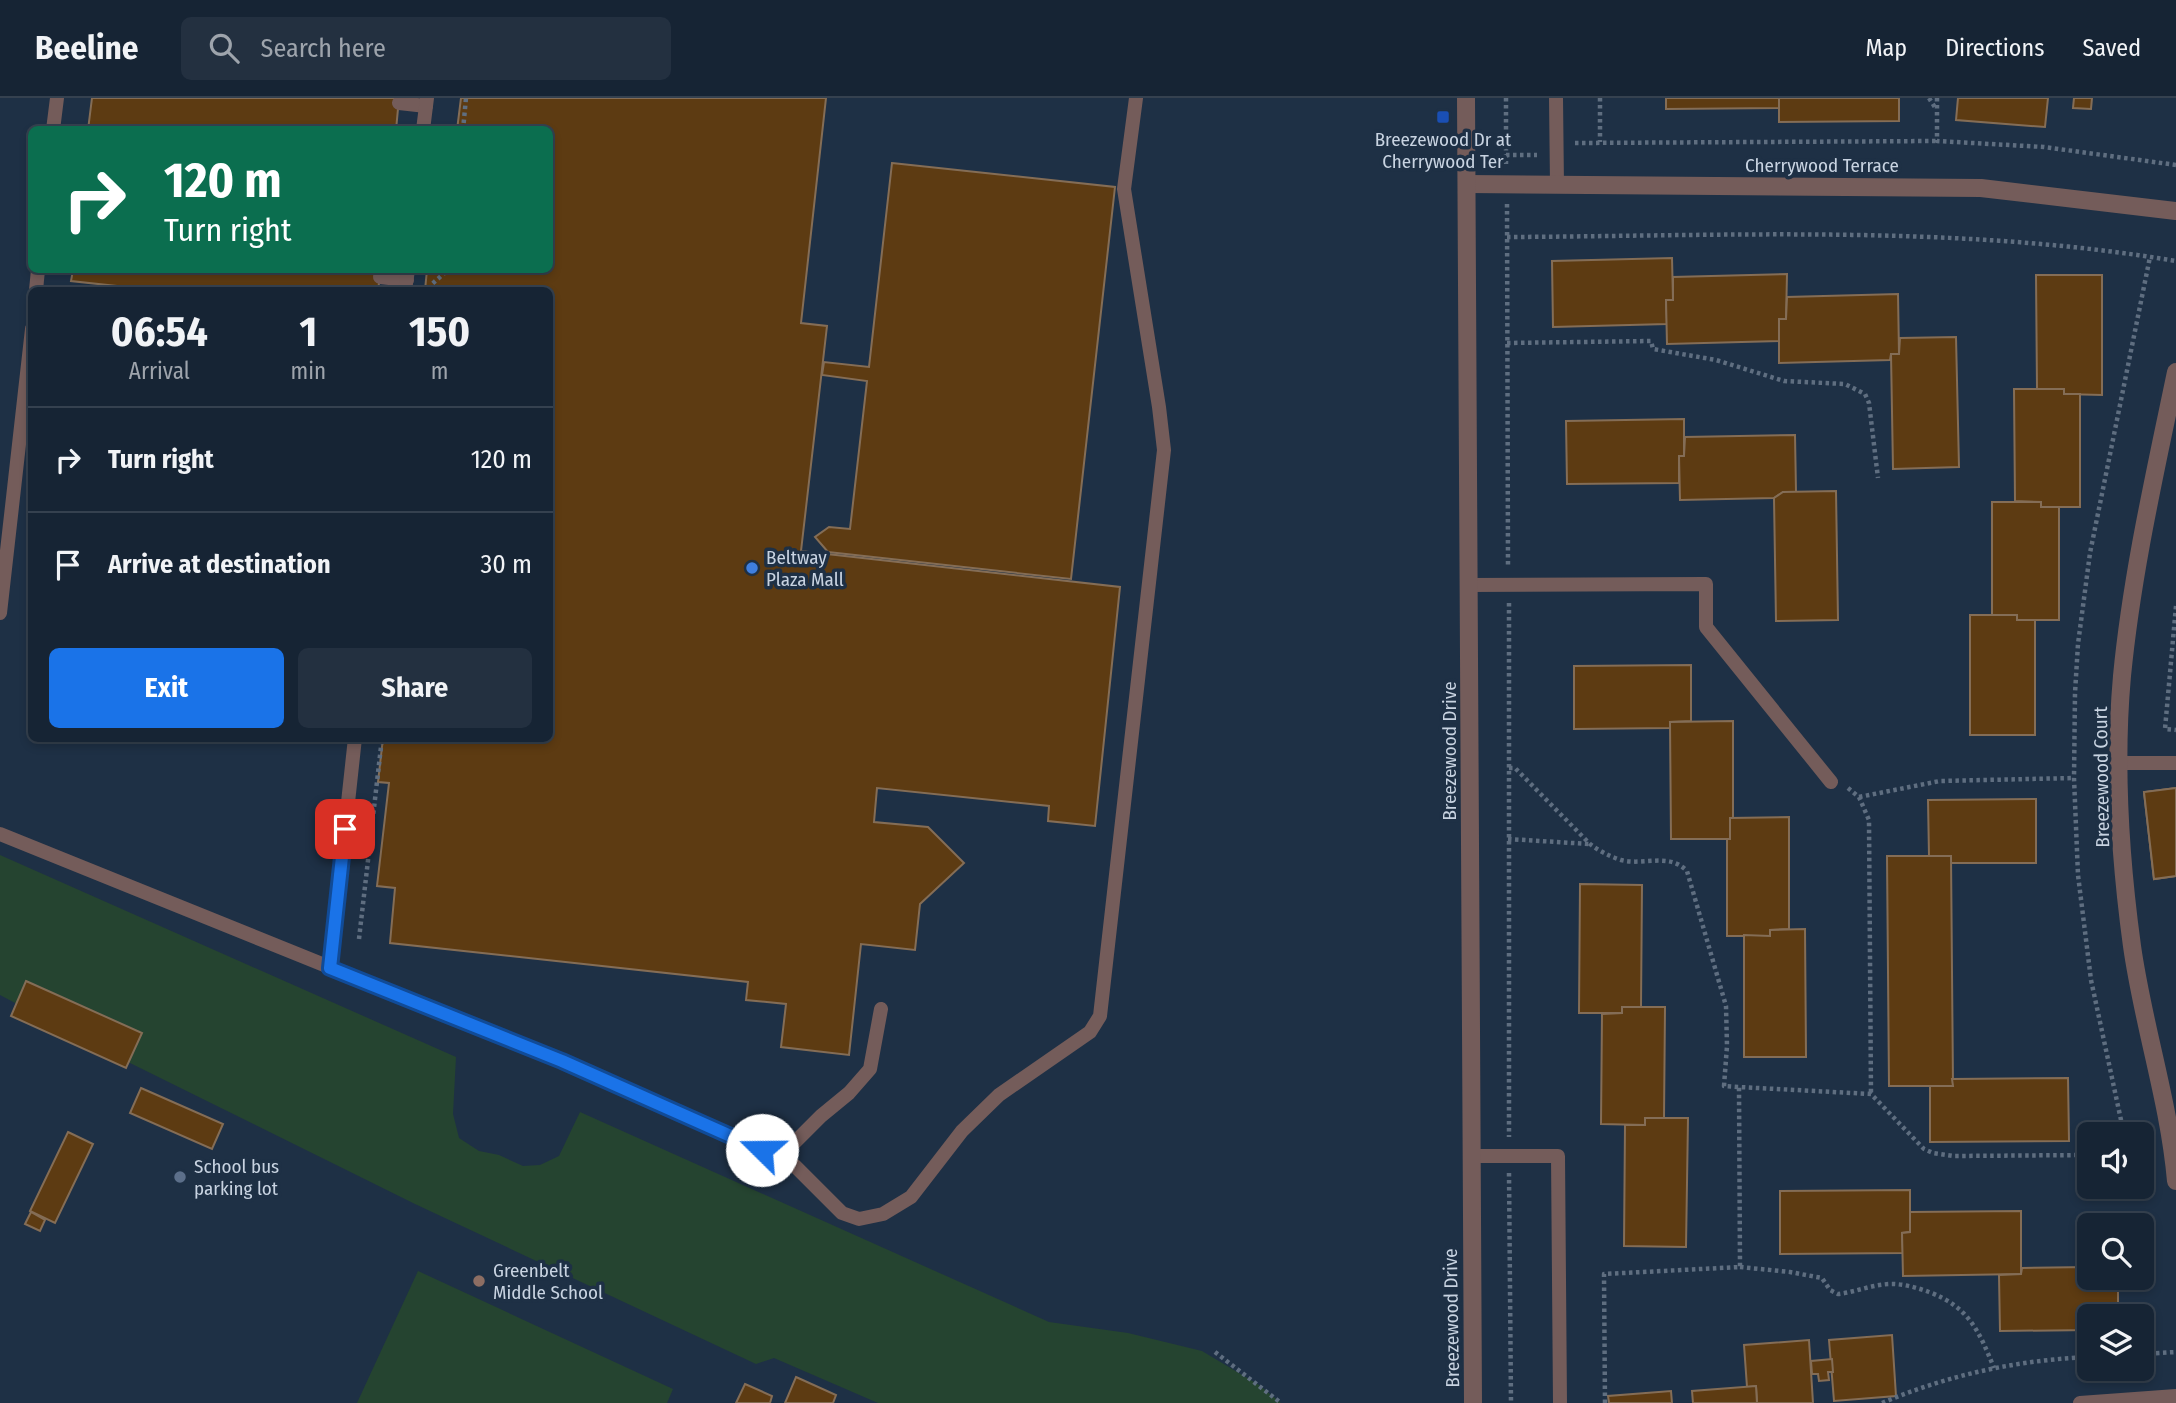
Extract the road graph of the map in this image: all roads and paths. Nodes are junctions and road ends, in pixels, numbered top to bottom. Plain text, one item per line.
1 (57, 98) edge
2 (466, 98) edge
3 (1136, 98) edge
4 (1466, 98) edge
5 (1506, 98) edge
6 (1556, 98) edge
7 (1600, 98) edge
8 (1929, 98) edge
9 (1937, 98) edge
10 (427, 102) edge
11 (399, 103) dead end
12 (1937, 110) junction
13 (54, 126) edge
14 (424, 126) edge
15 (463, 126) edge
16 (1937, 141) junction
17 (1601, 142) junction
18 (1556, 148) junction
19 (1506, 155) junction
20 (2176, 165) edge
21 (1467, 184) junction
22 (1507, 184) junction
23 (1557, 185) junction
24 (2176, 211) edge
25 (1507, 237) junction
26 (2176, 261) edge
27 (445, 273) edge
28 (380, 277) dead end
29 (407, 280) edge
30 (432, 287) edge
31 (1507, 343) junction
32 (28, 361) edge
33 (2176, 372) edge
34 (1878, 478) dead end
35 (3, 564) edge
36 (1469, 585) junction
37 (1508, 585) junction
38 (2176, 606) edge
39 (0, 613) edge
40 (2176, 730) edge
41 (355, 742) edge
42 (382, 742) edge
43 (2118, 763) junction
44 (2176, 763) edge
45 (1509, 768) junction
46 (2074, 778) dead end
47 (1831, 782) joint
48 (1859, 797) junction
49 (0, 834) edge
50 (1508, 839) junction
51 (1590, 844) junction
52 (359, 939) dead end
53 (330, 968) junction
54 (881, 1009) dead end
55 (1739, 1087) junction
56 (1871, 1094) junction
57 (2077, 1155) edge
58 (1471, 1156) junction
59 (1509, 1156) junction
60 (780, 1157) junction
61 (2176, 1181) edge
62 (1740, 1267) junction
63 (1215, 1352) dead end
64 (2176, 1352) edge
65 (2154, 1353) edge
66 (2077, 1358) edge
67 (1994, 1368) junction
68 (2176, 1396) edge
69 (1281, 1403) edge
70 (1473, 1403) edge
71 (1511, 1403) edge
72 (1560, 1403) edge
73 (1605, 1403) edge
74 (1882, 1403) edge
75 (2080, 1403) edge

1 - 13 lane
2 - 15 path
3 - 60 lane
4 - 21 street, Breezewood Drive
5 - 19 path
6 - 18 lane
7 - 17 path
8 - 12 path
9 - 12 path
10 - 11 lane
10 - 14 lane
12 - 16 path
16 - 17 path
16 - 20 path
17 - 18 path
18 - 19 path
18 - 23 lane
19 - 22 path
21 - 22 street, Cherrywood Terrace
21 - 36 street, Breezewood Drive
22 - 23 street, Cherrywood Terrace
22 - 25 path
23 - 24 street, Cherrywood Terrace
25 - 26 path
25 - 31 path
27 - 30 path
28 - 29 lane
31 - 34 path
31 - 37 path
32 - 35 lane
33 - 43 street, Breezewood Court
35 - 39 lane
36 - 37 lane
36 - 58 street, Breezewood Drive
37 - 45 path
37 - 47 lane
38 - 40 path
41 - 53 lane
42 - 52 path
43 - 44 lane
43 - 61 street, Breezewood Court
45 - 50 path
45 - 51 path
46 - 48 path
47 - 48 path
48 - 56 path
49 - 53 lane
50 - 51 path
50 - 59 path
51 - 55 path
53 - 60 lane
54 - 60 lane
55 - 56 path
55 - 62 path
56 - 57 path
58 - 59 lane
58 - 70 street, Breezewood Drive
59 - 71 path
59 - 72 lane
62 - 67 path
62 - 73 path
63 - 69 path
64 - 65 path
66 - 67 path
67 - 74 path
68 - 75 lane

